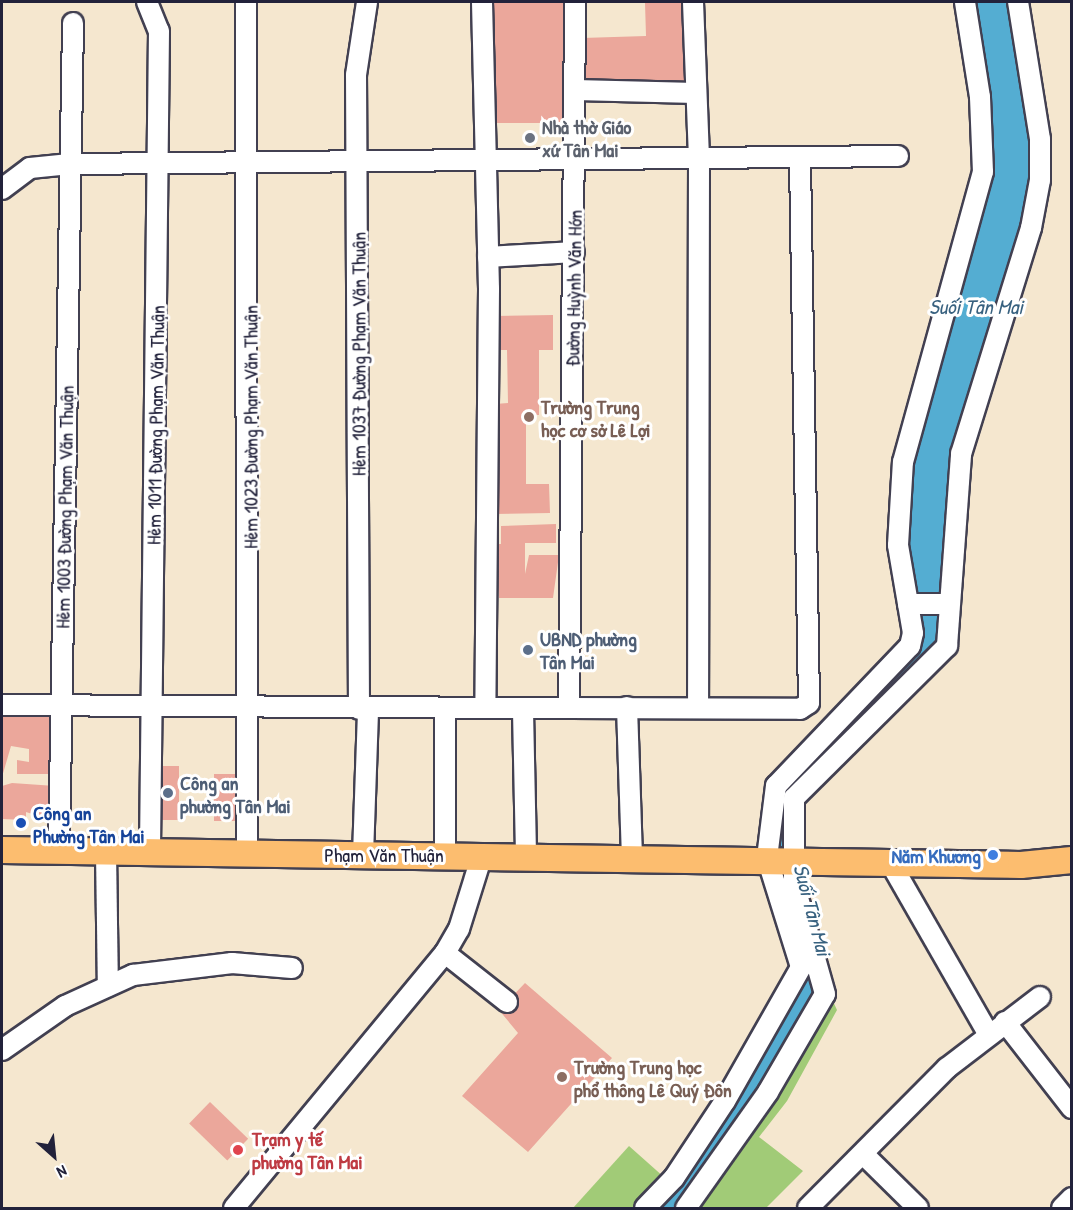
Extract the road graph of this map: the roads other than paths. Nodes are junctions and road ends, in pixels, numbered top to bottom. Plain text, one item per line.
1 (147, 2) edge
2 (246, 2) edge
3 (367, 2) edge
4 (482, 2) edge
5 (575, 2) edge
6 (693, 2) edge
7 (961, 2) edge
8 (1018, 2) edge
9 (73, 23) dead end
10 (575, 90) junction
11 (696, 93) junction
12 (898, 156) dead end
13 (800, 158) junction
14 (358, 160) junction
15 (699, 160) junction
16 (485, 161) junction
17 (575, 161) junction
18 (157, 162) junction
19 (70, 164) junction
20 (248, 165) junction
21 (2, 189) edge
22 (574, 252) junction
23 (488, 257) junction
24 (908, 604) junction
25 (949, 604) junction
26 (2, 705) edge
27 (627, 707) junction
28 (698, 707) junction
29 (60, 708) junction
30 (251, 708) junction
31 (445, 708) junction
32 (485, 708) junction
33 (523, 708) junction
34 (569, 708) junction
35 (152, 709) junction
36 (363, 709) junction
37 (2, 850) edge
38 (59, 850) junction
39 (106, 851) junction
40 (150, 851) junction
41 (247, 852) junction
42 (526, 854) junction
43 (363, 855) junction
44 (445, 855) junction
45 (482, 855) junction
46 (632, 857) junction
47 (767, 858) junction
48 (797, 860) junction
49 (1071, 861) edge
50 (891, 864) junction
51 (445, 953) junction
52 (292, 968) dead end
53 (108, 986) junction
54 (1041, 997) dead end
55 (507, 1002) dead end
56 (1005, 1022) junction
57 (989, 1035) junction
58 (2, 1050) edge
59 (1071, 1108) edge
60 (863, 1154) junction
61 (1071, 1198) edge
62 (234, 1209) edge
63 (645, 1209) edge
64 (686, 1209) edge
65 (808, 1209) edge
66 (918, 1209) edge
67 (1062, 1209) edge

1 - 18 street, Hẻm 1011 Đường Phạm Văn Thuận
2 - 20 street, Hẻm 1023 Đường Phạm Văn Thuận
3 - 14 street, Hẻm 1037 Đường Phạm Văn Thuận
4 - 16 street
5 - 10 street, Đường Huỳnh Văn Hớn
6 - 11 street
7 - 24 street
8 - 25 street
9 - 19 street, Hẻm 1003 Đường Phạm Văn Thuận
10 - 11 street
10 - 17 street, Đường Huỳnh Văn Hớn
11 - 15 street
12 - 13 street
13 - 15 street
13 - 28 street
14 - 16 street
14 - 20 street
14 - 36 street, Hẻm 1037 Đường Phạm Văn Thuận
15 - 17 street
15 - 28 street
16 - 17 street
16 - 23 street
17 - 22 street, Đường Huỳnh Văn Hớn
18 - 19 street
18 - 20 street
18 - 35 street, Hẻm 1011 Đường Phạm Văn Thuận
19 - 21 street
19 - 29 street, Hẻm 1003 Đường Phạm Văn Thuận
20 - 30 street, Hẻm 1023 Đường Phạm Văn Thuận
22 - 23 street
22 - 34 street, Đường Huỳnh Văn Hớn
23 - 32 street
24 - 25 street
24 - 47 street
25 - 48 street
26 - 29 street
27 - 28 street
27 - 34 street
27 - 46 street
29 - 35 street
29 - 38 street, Hẻm 1003 Đường Phạm Văn Thuận
30 - 35 street
30 - 36 street
30 - 41 street, Hẻm 1023 Đường Phạm Văn Thuận
31 - 32 street
31 - 36 street
31 - 44 street
32 - 33 street
33 - 34 street
33 - 42 street
35 - 40 street, Hẻm 1011 Đường Phạm Văn Thuận
36 - 43 street, Hẻm 1037 Đường Phạm Văn Thuận
37 - 38 main road, Phạm Văn Thuận
38 - 39 main road, Phạm Văn Thuận
39 - 40 main road, Phạm Văn Thuận
39 - 53 street
40 - 41 main road, Phạm Văn Thuận
41 - 43 main road, Phạm Văn Thuận
42 - 45 main road, Phạm Văn Thuận
42 - 46 main road, Phạm Văn Thuận
43 - 44 main road, Phạm Văn Thuận
44 - 45 main road, Phạm Văn Thuận
45 - 51 street
46 - 47 main road, Phạm Văn Thuận
47 - 48 main road, Phạm Văn Thuận
47 - 63 street
48 - 50 main road, Phạm Văn Thuận
48 - 64 street
49 - 50 main road, Phạm Văn Thuận
50 - 57 street
51 - 55 street
51 - 62 street
52 - 53 street
53 - 58 street
54 - 56 street
56 - 57 street
56 - 59 street
57 - 60 street
60 - 65 street
60 - 66 street
61 - 67 street

